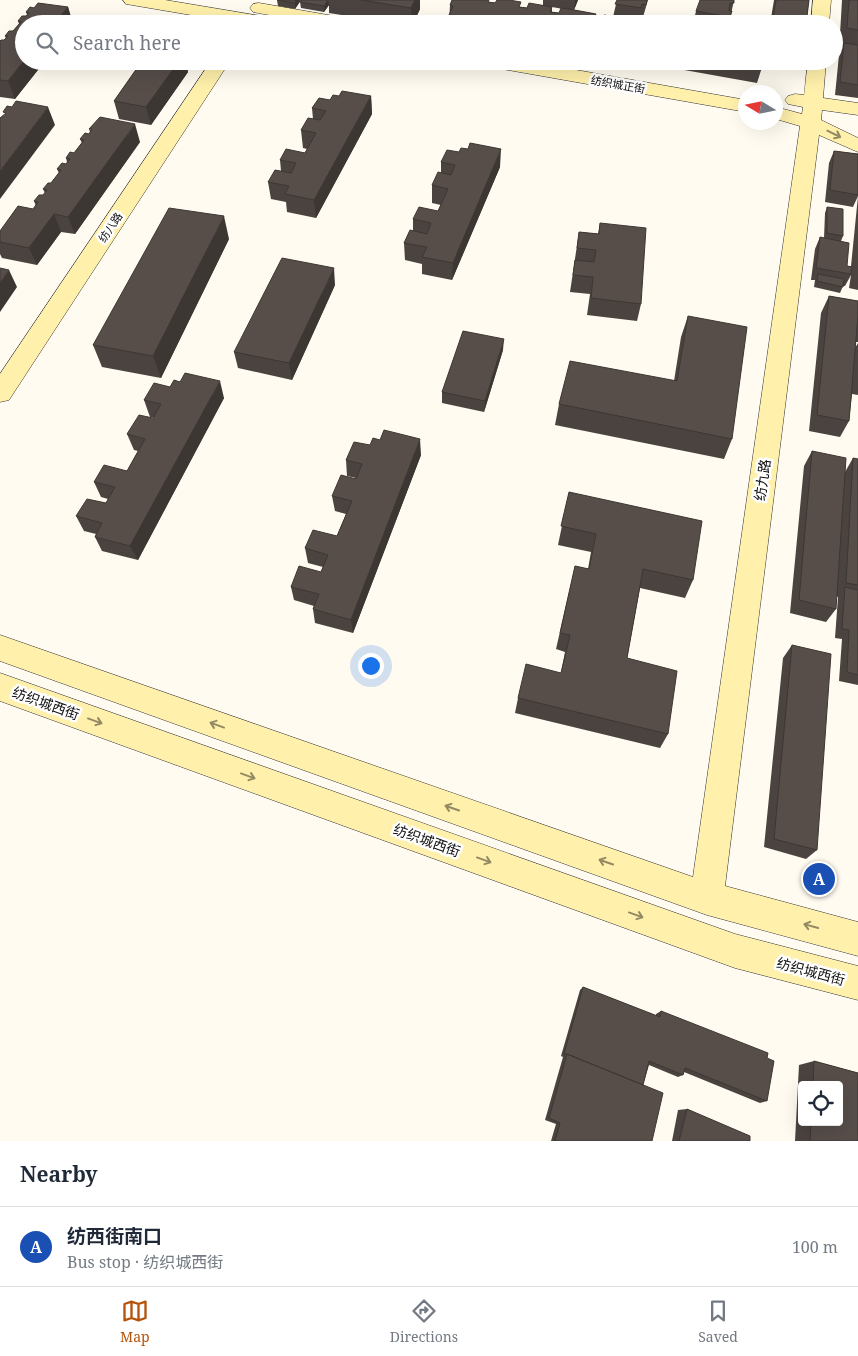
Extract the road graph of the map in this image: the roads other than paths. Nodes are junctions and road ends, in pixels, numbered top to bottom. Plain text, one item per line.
1 (132, 0) edge
2 (211, 0) edge
3 (822, 0) edge
4 (253, 12) edge
5 (278, 15) edge
6 (821, 15) edge
7 (215, 70) edge
8 (542, 70) edge
9 (616, 70) edge
10 (816, 70) edge
11 (738, 92) edge
12 (783, 101) edge
13 (738, 105) edge
14 (858, 109) edge
15 (783, 113) edge
16 (812, 113) junction
17 (858, 146) edge
18 (0, 393) edge
19 (0, 648) edge
20 (0, 687) edge
21 (706, 898) junction
22 (858, 939) edge
23 (858, 984) edge

1 - 4 street
2 - 4 street
3 - 6 street
4 - 5 street
7 - 18 street, 纺八路
8 - 13 street, 纺织城正街
9 - 11 street, 纺织城正街
10 - 16 street, 纺九路
12 - 16 street
14 - 16 street
15 - 16 street
16 -> 17 street
16 - 21 street, 纺九路
21 -> 19 street
20 -> 23 street, 纺织城西街
22 -> 21 street

